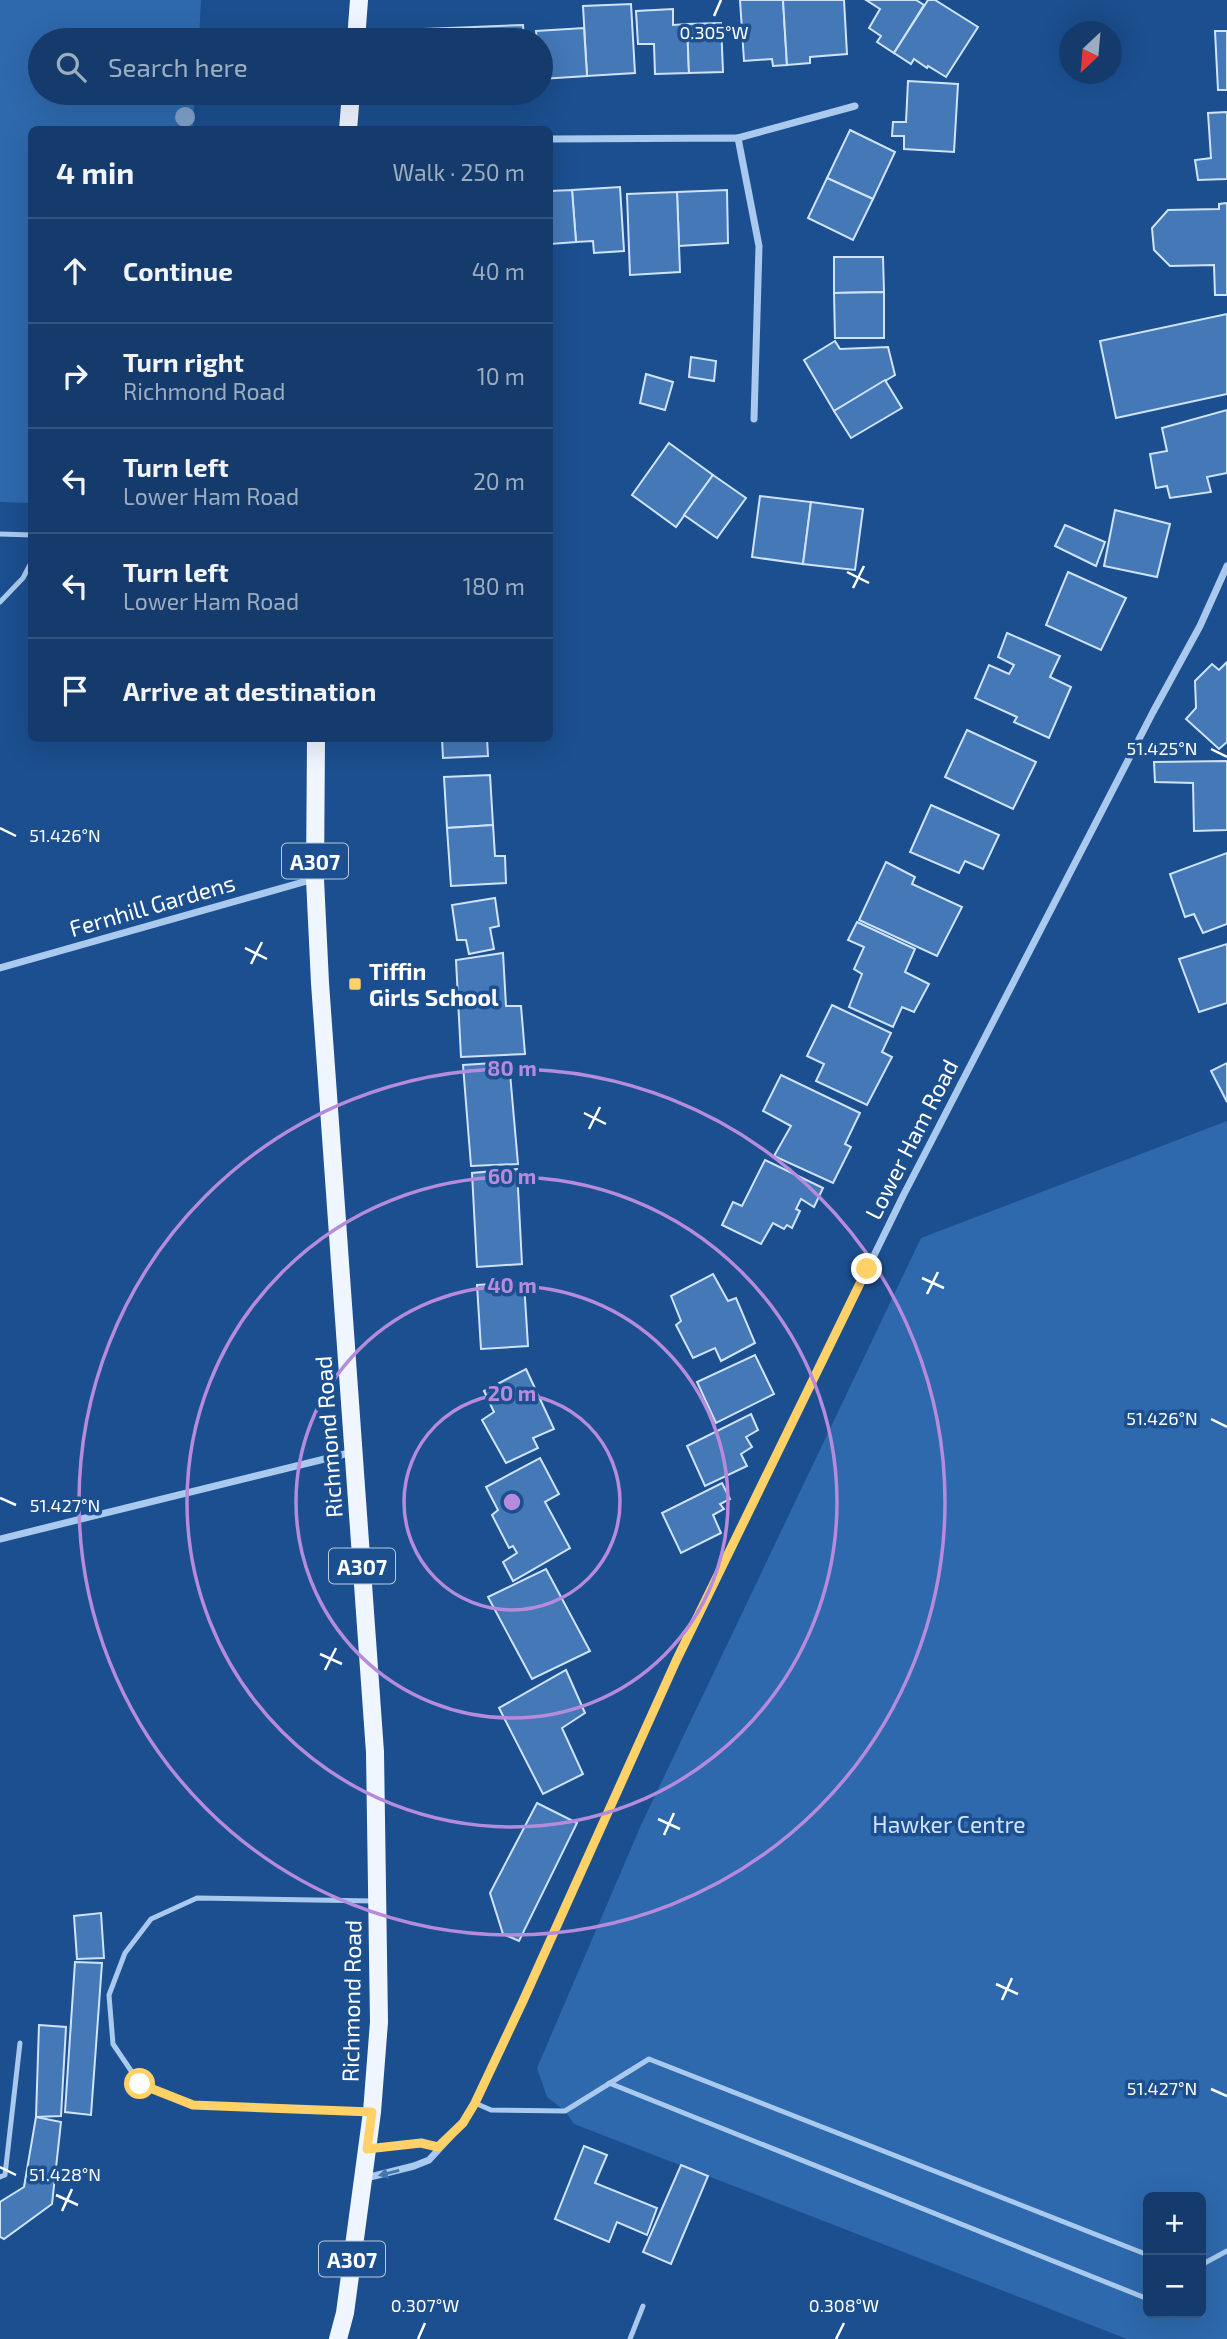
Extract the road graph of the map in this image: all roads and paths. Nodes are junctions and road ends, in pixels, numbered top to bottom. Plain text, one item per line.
1 (359, 0) edge
2 (357, 28) edge
3 (350, 105) edge
4 (855, 106) dead end
5 (348, 126) edge
6 (738, 138) junction
7 (553, 139) edge
8 (754, 419) dead end
9 (0, 534) edge
10 (28, 536) edge
11 (1227, 566) edge
12 (28, 569) edge
13 (0, 602) edge
14 (316, 742) edge
15 (315, 879) junction
16 (0, 968) edge
17 (354, 1452) junction
18 (0, 1539) edge
19 (377, 1901) junction
20 (20, 2043) dead end
21 (609, 2083) junction
22 (475, 2103) junction
23 (372, 2112) junction
24 (438, 2147) junction
25 (367, 2149) junction
26 (0, 2152) edge
27 (6, 2161) junction
28 (0, 2177) edge
29 (363, 2179) junction
30 (1227, 2251) edge
31 (1143, 2253) edge
32 (1206, 2262) edge
33 (1143, 2297) edge
34 (643, 2306) dead end
35 (338, 2339) edge
36 (630, 2339) edge

1 - 2 main road
3 - 5 main road
4 - 6 street
6 - 7 street
6 - 8 street
9 - 10 lane
11 - 22 street, Lower Ham Road
12 - 13 lane
14 - 15 main road, Richmond Road / A307
15 - 16 street, Fernhill Gardens
15 - 17 main road, Richmond Road / A307
17 - 18 street
17 - 19 main road, Richmond Road / A307
19 - 23 main road, Richmond Road / A307
19 - 23 lane
20 - 27 lane
21 - 22 lane
21 - 31 lane
21 - 33 lane
22 - 24 street, Lower Ham Road
23 - 25 main road, Richmond Road / A307
24 - 25 street
24 -> 29 street, Lower Ham Road
25 - 29 main road, Richmond Road / A307
26 - 27 lane
27 - 28 lane
29 - 35 main road, Richmond Road / A307
30 - 32 lane
34 - 36 lane

